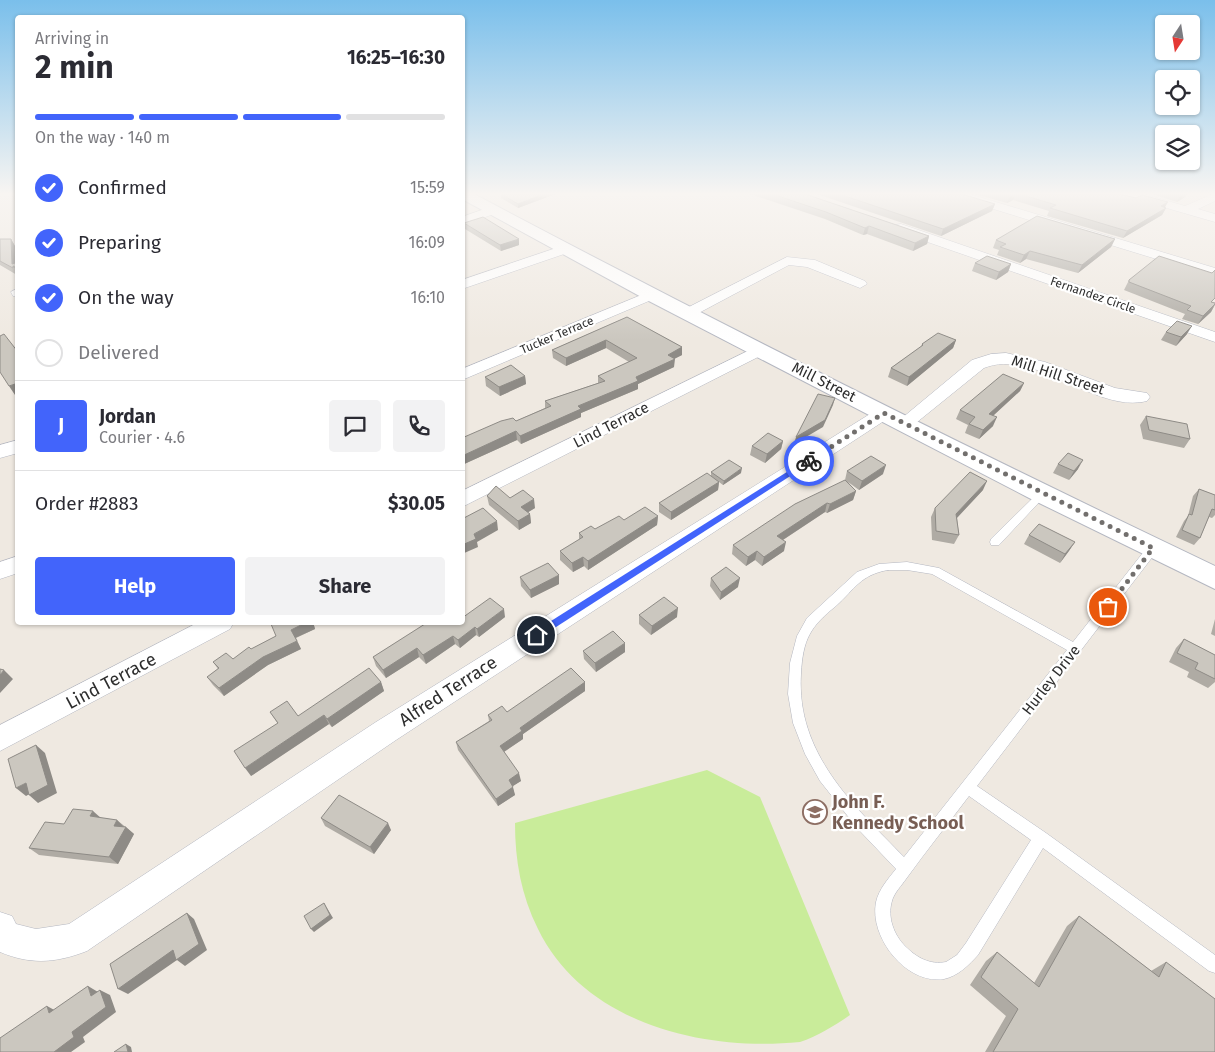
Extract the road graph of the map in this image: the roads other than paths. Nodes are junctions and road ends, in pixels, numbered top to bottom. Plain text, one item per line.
1 (552, 242) edge
2 (943, 242) edge
3 (1116, 242) edge
4 (565, 249) junction
5 (1215, 273) edge
6 (465, 284) edge
7 (860, 284) dead end
8 (651, 295) junction
9 (688, 313) junction
10 (1215, 337) edge
11 (760, 350) junction
12 (465, 374) edge
13 (1141, 398) dead end
14 (895, 418) junction
15 (15, 447) edge
16 (0, 452) edge
17 (1042, 494) junction
18 (465, 498) edge
19 (994, 542) dead end
20 (1153, 548) junction
21 (15, 565) edge
22 (0, 571) edge
23 (1215, 578) edge
24 (216, 625) edge
25 (1076, 649) junction
26 (0, 738) edge
27 (968, 788) junction
28 (1040, 838) junction
29 (905, 868) junction
30 (0, 928) edge
31 (1215, 965) edge

1 - 4 street, Mill Street
2 - 10 street, Fernandez Circle
3 - 5 street
4 - 6 street
4 - 8 street, Mill Street
7 - 9 street
8 - 9 street, Mill Street
8 - 12 street, Tucker Terrace
9 - 11 street, Mill Street
11 - 14 street, Mill Street
11 - 18 street, Lind Terrace
13 - 14 street, Mill Hill Street
14 - 17 street, Mill Street
14 - 30 street, Alfred Terrace
15 - 16 street
17 - 19 lane
17 - 20 street, Mill Street
20 - 23 street, Mill Street
20 - 25 lane, Hurley Drive
21 - 22 street
24 - 26 street, Lind Terrace
25 - 27 lane, Hurley Drive
25 - 29 lane
27 - 28 lane
27 - 29 lane, Hurley Drive
28 - 29 lane, Hurley Drive
28 - 31 lane

